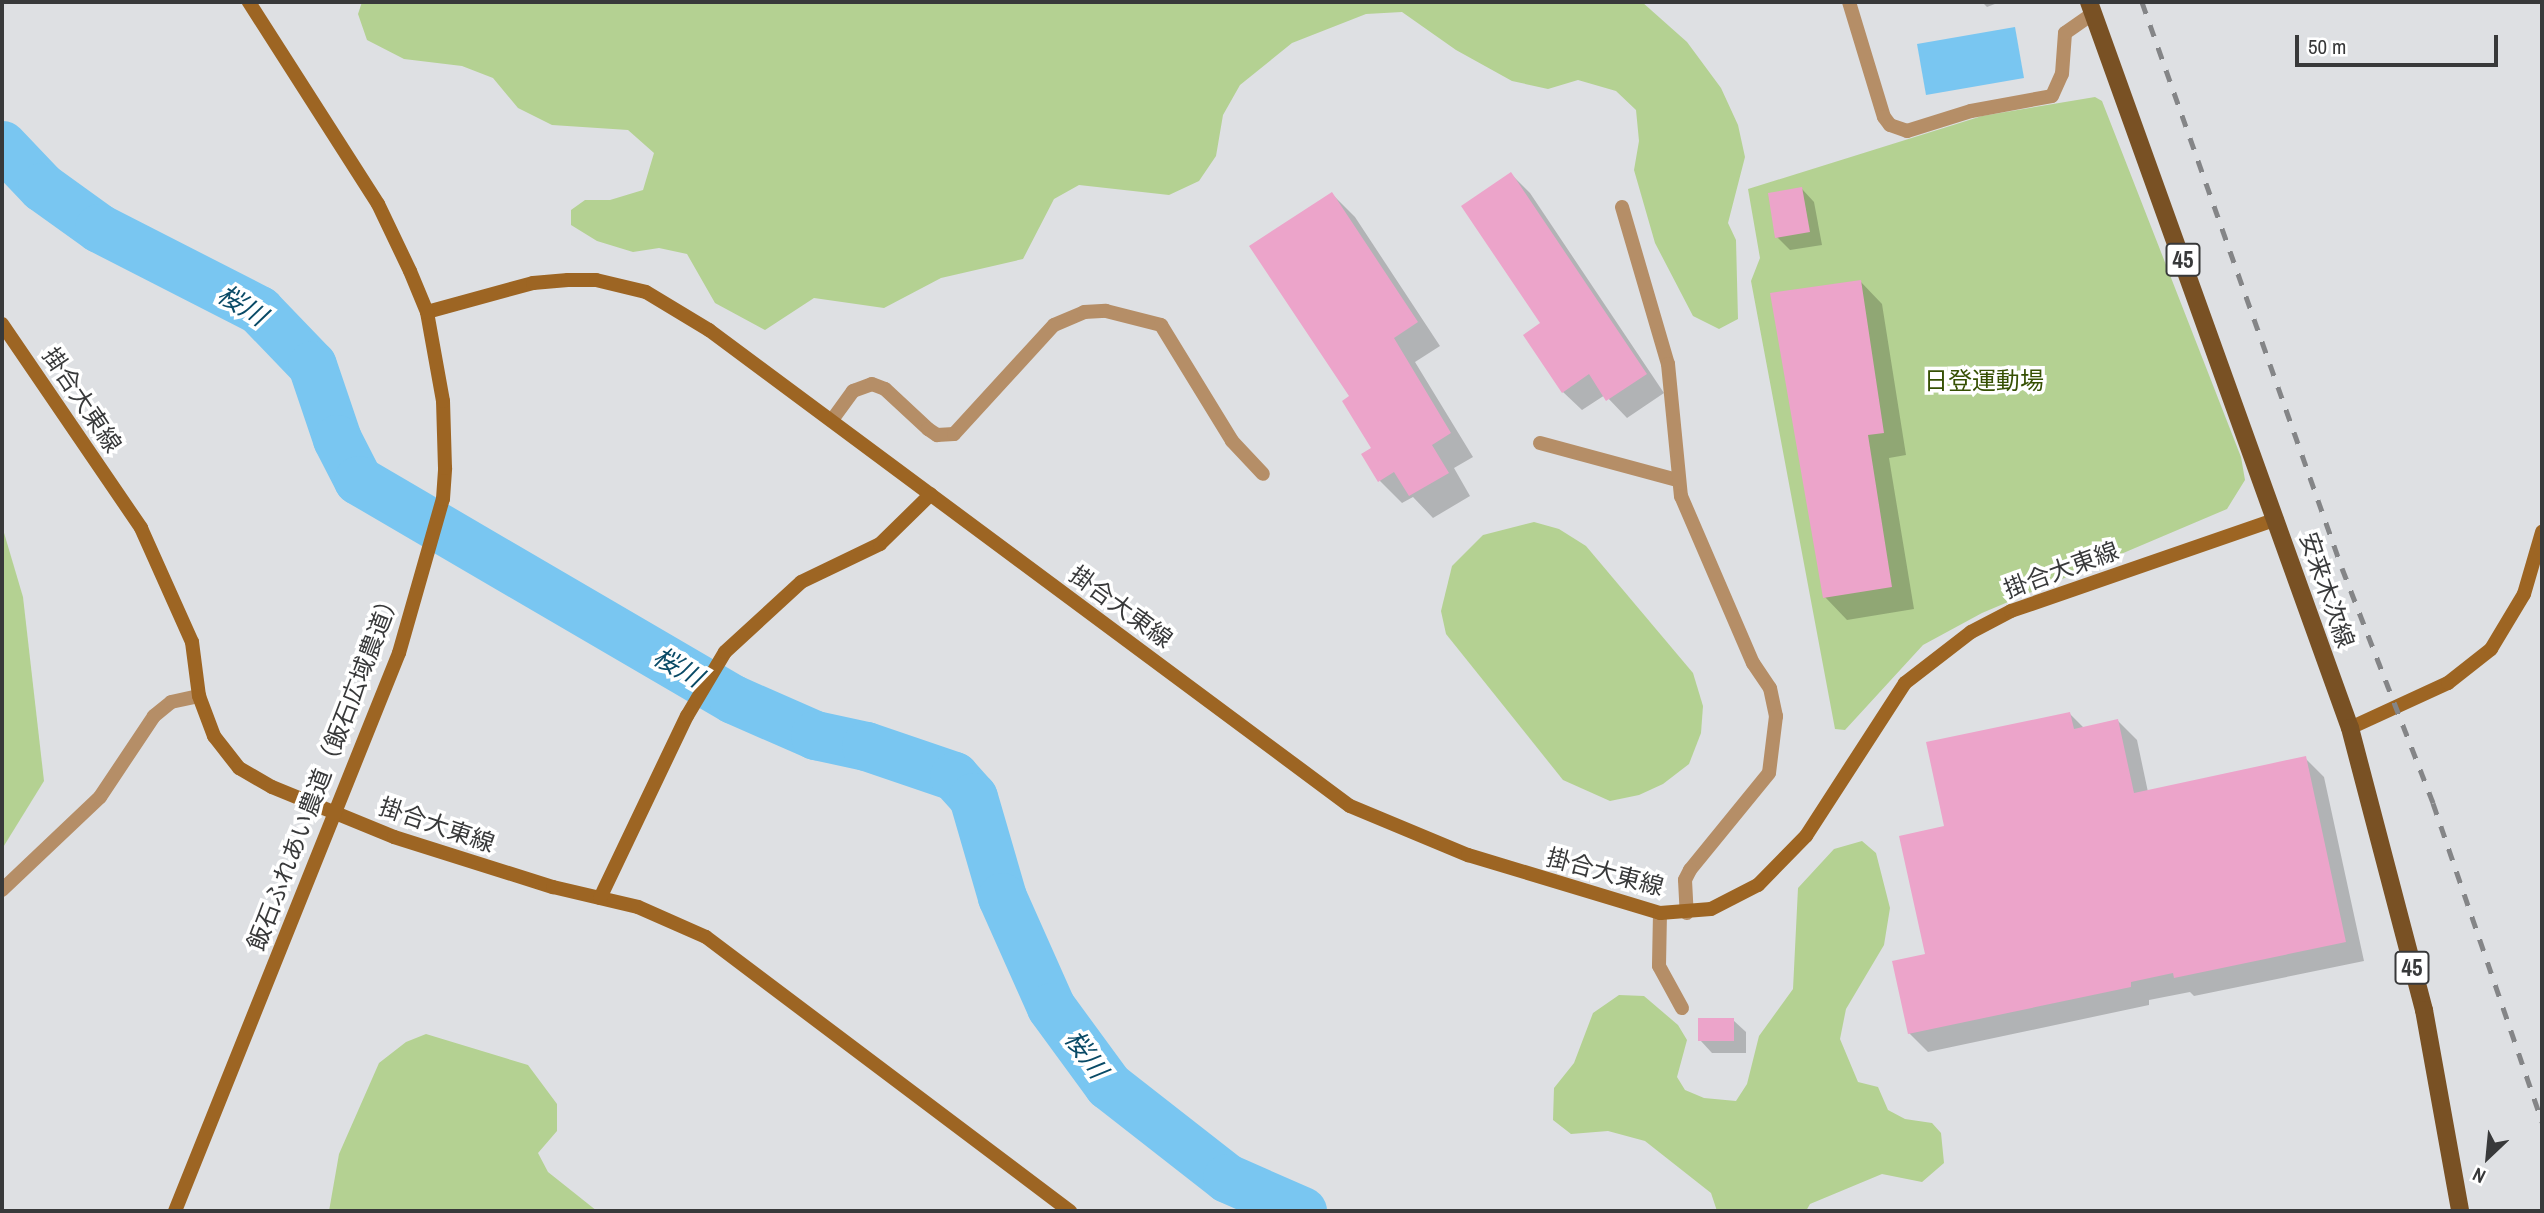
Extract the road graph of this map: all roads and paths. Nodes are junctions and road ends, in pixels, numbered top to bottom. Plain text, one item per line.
1 (249, 2) edge
2 (1849, 2) edge
3 (2092, 7) edge
4 (1622, 207) dead end
5 (427, 312) junction
6 (2, 324) edge
7 (832, 420) junction
8 (1540, 443) dead end
9 (1263, 474) dead end
10 (1677, 480) junction
11 (931, 494) junction
12 (2276, 519) junction
13 (2542, 532) edge
14 (200, 696) junction
15 (2350, 727) junction
16 (335, 813) junction
17 (2, 890) edge
18 (600, 898) junction
19 (1687, 913) junction
20 (1660, 914) junction
21 (1682, 1008) dead end
22 (175, 1211) edge
23 (1070, 1211) edge
24 (2460, 1211) edge

1 - 5 main road, 飯石ふれあい農道（飯石広域農道）
2 - 3 street
3 - 12 main road, 安来木次線 / 45
4 - 10 street
5 - 7 main road, 掛合大東線
5 - 16 main road, 飯石ふれあい農道（飯石広域農道）
6 - 14 main road, 掛合大東線
7 - 9 street
7 - 11 main road, 掛合大東線
8 - 10 street
10 - 19 street
11 - 18 main road
11 - 20 main road, 掛合大東線
12 - 15 main road, 安来木次線 / 45
12 - 19 main road, 掛合大東線
13 - 15 main road
14 - 16 main road, 掛合大東線
14 - 17 street
15 - 24 main road, 安来木次線 / 45
16 - 18 main road, 掛合大東線
16 - 22 main road, 飯石ふれあい農道（飯石広域農道）
18 - 23 main road, 掛合大東線
19 - 20 main road, 掛合大東線
20 - 21 street

